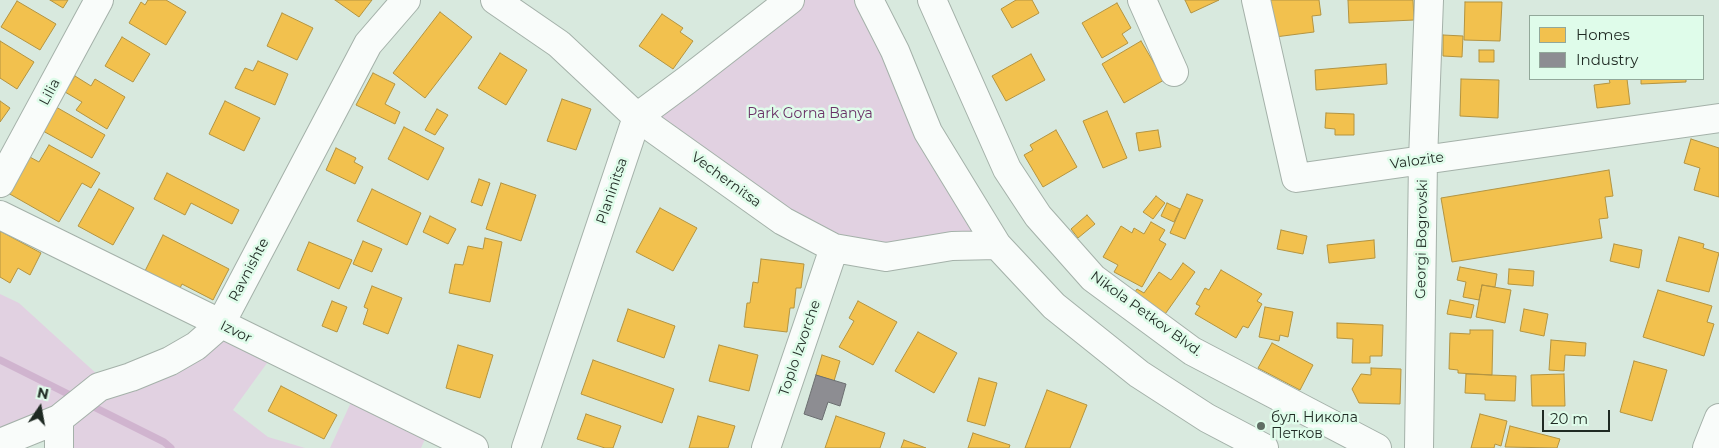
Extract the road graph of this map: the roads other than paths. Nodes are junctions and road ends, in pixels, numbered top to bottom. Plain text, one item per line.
1 (100, 0) edge
2 (406, 0) edge
3 (495, 0) edge
4 (790, 0) edge
5 (869, 0) edge
6 (932, 0) edge
7 (1142, 0) edge
8 (1256, 0) edge
9 (1429, 0) edge
10 (1174, 72) dead end
11 (637, 117) junction
12 (1719, 118) edge
13 (1423, 160) junction
14 (0, 183) edge
15 (0, 215) edge
16 (996, 244) junction
17 (834, 248) junction
18 (220, 324) junction
19 (1719, 418) edge
20 (59, 419) junction
21 (1225, 439) edge
22 (0, 443) edge
23 (59, 448) edge
24 (474, 448) edge
25 (526, 448) edge
26 (766, 448) edge
27 (1264, 448) edge
28 (1377, 448) edge
29 (1419, 448) edge
30 (1707, 448) edge

1 - 14 street, Lilia
2 - 18 street, Ravnishte
3 - 11 street, Vechernitsa
4 - 11 street
5 - 16 street
6 - 28 street, Nikola Petkov Blvd.
7 - 10 street
8 - 13 street, Valozite
9 - 13 street, Georgi Bogrovski
11 - 17 street, Vechernitsa
11 - 25 street, Planinitsa
12 - 13 street, Valozite
13 - 29 street, Georgi Bogrovski
15 - 18 street, Izvor
16 - 17 street, Vechernitsa
16 - 21 street
17 - 26 street, Toplo Izvorche
18 - 20 street, Ravnishte
18 - 24 street, Izvor
19 - 30 street
20 - 22 street, Ravnishte
20 - 23 street
21 - 27 street

